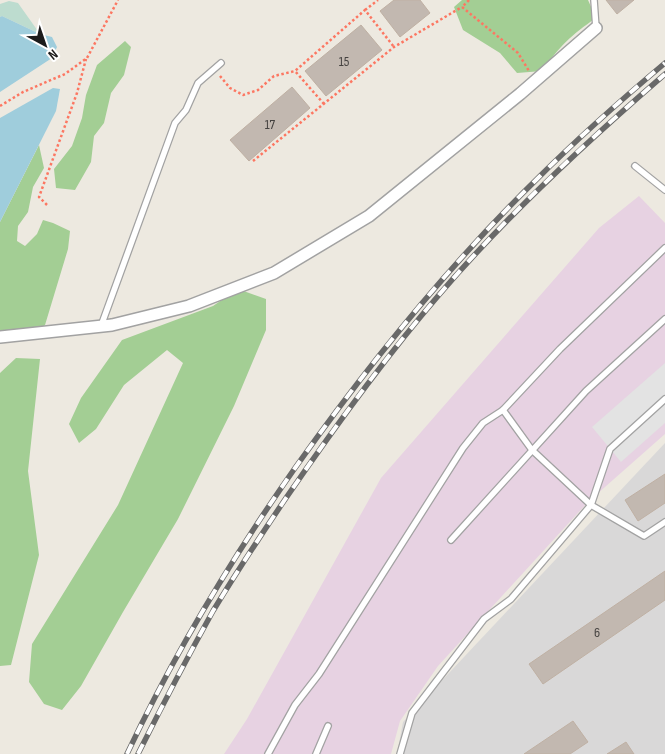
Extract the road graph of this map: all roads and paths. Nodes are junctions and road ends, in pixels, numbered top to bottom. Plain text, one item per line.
1 (118, 0) edge
2 (378, 0) edge
3 (469, 0) edge
4 (594, 0) edge
5 (462, 7) junction
6 (365, 10) junction
7 (596, 28) joint
8 (394, 47) junction
9 (86, 58) junction
10 (220, 63) dead end
11 (214, 69) junction
12 (295, 71) junction
13 (535, 80) junction
14 (324, 104) junction
15 (0, 106) edge
16 (253, 161) dead end
17 (636, 166) dead end
18 (665, 190) edge
19 (47, 205) dead end
20 (665, 248) edge
21 (665, 319) edge
22 (101, 326) junction
23 (0, 337) edge
24 (665, 399) edge
25 (503, 410) junction
26 (532, 450) junction
27 (591, 505) junction
28 (665, 522) edge
29 (451, 540) dead end
30 (328, 726) dead end
31 (268, 754) edge
32 (316, 754) edge
33 (400, 754) edge

1 - 9 path
2 - 6 path
3 - 5 path
4 - 7 lane
5 - 8 path
5 - 13 path
6 - 8 path
6 - 12 path
7 - 13 street
8 - 14 path
9 - 15 path
9 - 19 path
10 - 11 lane
11 - 12 path
11 - 22 lane
12 - 14 path
13 - 22 street
14 - 16 path
17 - 18 lane
20 - 25 lane
21 - 26 lane
22 - 23 street
24 - 27 lane
25 - 26 lane
25 - 31 lane
26 - 27 lane
26 - 29 lane
27 - 28 lane
27 - 33 lane
30 - 32 lane

